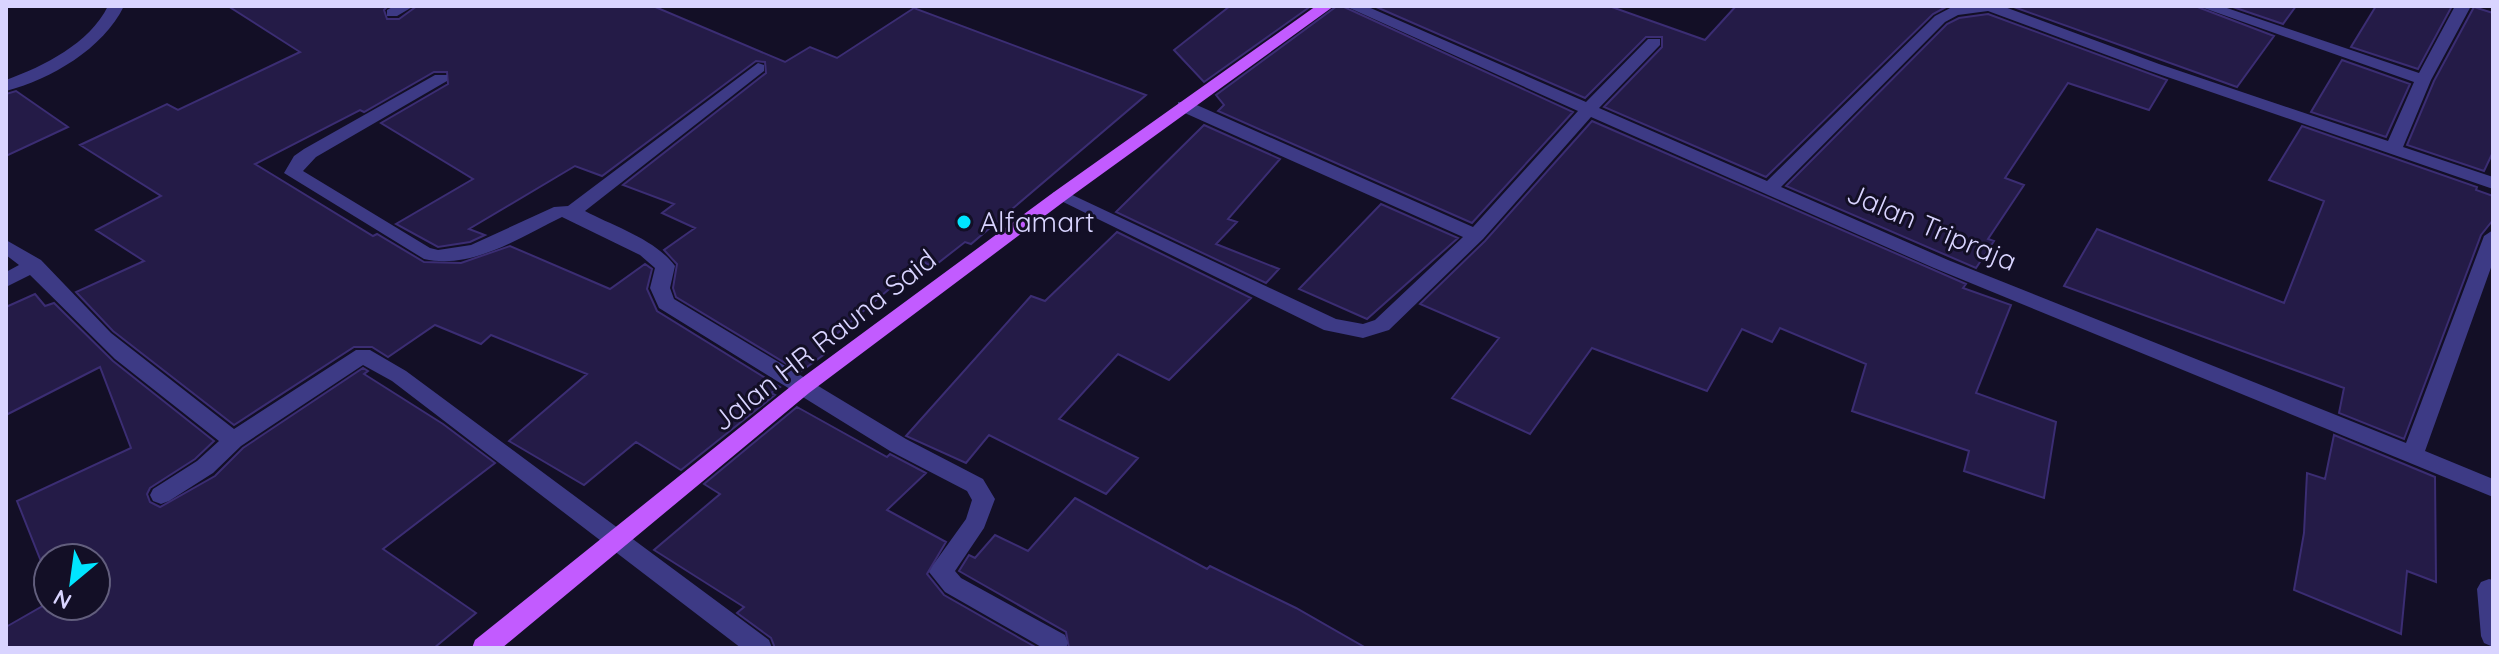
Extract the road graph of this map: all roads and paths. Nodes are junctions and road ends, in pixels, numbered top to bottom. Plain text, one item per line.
1 (116, 6) edge
2 (1326, 6) edge
3 (1353, 6) edge
4 (1991, 6) edge
5 (2206, 6) edge
6 (2463, 6) edge
7 (1654, 42) dead end
8 (758, 68) dead end
9 (441, 78) dead end
10 (2423, 80) junction
11 (6, 86) edge
12 (1184, 106) junction
13 (1587, 112) junction
14 (2394, 148) junction
15 (2493, 183) edge
16 (1771, 187) junction
17 (1060, 196) junction
18 (572, 212) junction
19 (1476, 235) junction
20 (2493, 236) edge
21 (6, 246) edge
22 (34, 264) junction
23 (6, 281) edge
24 (802, 388) junction
25 (233, 440) junction
26 (2413, 455) junction
27 (2493, 488) edge
28 (161, 495) dead end
29 (615, 541) junction
30 (2489, 589) dead end
31 (2493, 636) edge
32 (1056, 643) dead end
33 (484, 648) edge
34 (760, 648) edge

1 - 11 street
2 - 12 main road, Jalan HR Rauna Said
3 - 13 street, Jalan Tripraja
4 - 14 street
4 - 16 street
5 - 10 street
6 - 10 street
7 - 13 street
8 - 18 street
9 - 18 street
10 - 14 street
12 - 17 main road, Jalan HR Rauna Said
12 - 19 street
13 - 16 street, Jalan Tripraja
13 - 19 street
14 - 15 street
16 - 26 street, Jalan Tripraja
17 - 19 street
17 - 24 main road, Jalan HR Rauna Said
18 - 24 street
20 - 26 street
21 - 22 street
22 - 23 street
22 - 25 street
24 - 29 main road, Jalan HR Rauna Said
24 - 32 street
25 - 28 street
25 - 29 street
26 - 27 street, Jalan Tripraja
29 - 33 main road, Jalan HR Rauna Said
29 - 34 street
30 - 31 street

